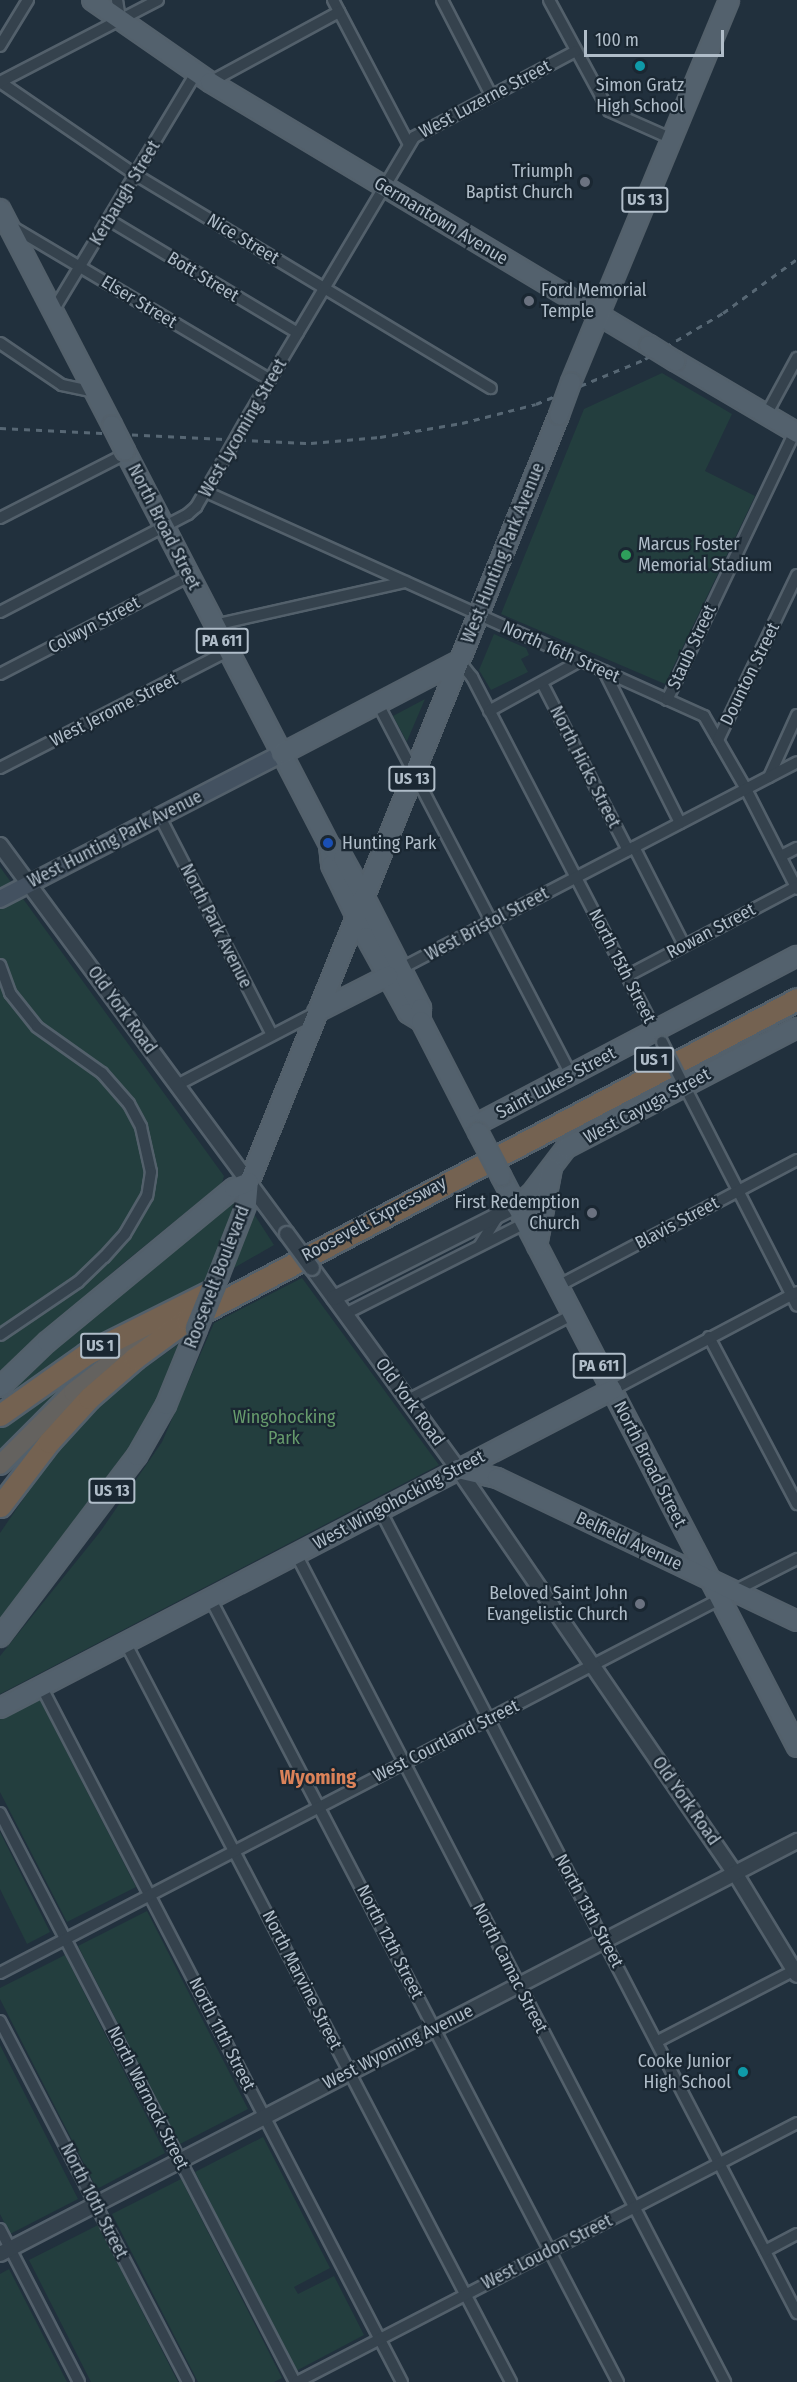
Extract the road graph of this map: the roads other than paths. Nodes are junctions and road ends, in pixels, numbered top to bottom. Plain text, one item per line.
1 (28, 0) edge
2 (92, 0) edge
3 (117, 0) edge
4 (158, 0) edge
5 (333, 0) edge
6 (442, 0) edge
7 (549, 0) edge
8 (729, 0) edge
9 (339, 12) junction
10 (120, 20) junction
11 (0, 46) edge
12 (576, 51) junction
13 (203, 78) junction
14 (0, 82) edge
15 (491, 95) junction
16 (670, 138) junction
17 (408, 143) junction
18 (136, 175) junction
19 (384, 187) junction
20 (4, 217) edge
21 (109, 220) junction
22 (81, 268) junction
23 (325, 289) junction
24 (52, 310) junction
25 (599, 315) junction
26 (298, 333) junction
27 (0, 343) edge
28 (797, 358) edge
29 (270, 380) junction
30 (490, 388) dead end
31 (94, 392) junction
32 (766, 415) junction
33 (796, 433) edge
34 (126, 452) junction
35 (206, 492) junction
36 (0, 518) edge
37 (163, 527) junction
38 (797, 575) edge
39 (189, 576) junction
40 (405, 582) junction
41 (0, 612) edge
42 (478, 615) junction
43 (214, 625) junction
44 (228, 651) junction
45 (459, 661) junction
46 (580, 661) junction
47 (604, 671) junction
48 (0, 674) edge
49 (542, 683) junction
50 (667, 700) junction
51 (378, 704) junction
52 (489, 711) junction
53 (797, 715) edge
54 (718, 740) junction
55 (281, 754) junction
56 (797, 762) edge
57 (0, 768) edge
58 (414, 773) junction
59 (769, 777) junction
60 (746, 789) junction
61 (160, 817) junction
62 (680, 823) junction
63 (0, 844) edge
64 (329, 845) junction
65 (631, 848) junction
66 (797, 848) edge
67 (781, 856) junction
68 (576, 877) junction
69 (29, 883) junction
70 (796, 888) edge
71 (364, 896) junction
72 (0, 899) edge
73 (356, 916) junction
74 (491, 921) junction
75 (684, 945) junction
76 (797, 956) edge
77 (0, 965) edge
78 (394, 973) junction
79 (627, 976) junction
80 (797, 985) edge
81 (797, 999) edge
82 (317, 1012) junction
83 (797, 1028) edge
84 (272, 1035) junction
85 (659, 1037) junction
86 (571, 1075) junction
87 (683, 1083) junction
88 (177, 1085) junction
89 (476, 1128) junction
90 (559, 1154) junction
91 (797, 1160) edge
92 (249, 1182) junction
93 (738, 1191) junction
94 (516, 1206) junction
95 (499, 1214) junction
96 (525, 1223) junction
97 (480, 1245) junction
98 (537, 1246) junction
99 (214, 1283) junction
100 (558, 1286) junction
101 (794, 1293) edge
102 (334, 1298) junction
103 (797, 1306) edge
104 (345, 1314) junction
105 (572, 1315) junction
106 (0, 1335) edge
107 (709, 1337) junction
108 (0, 1387) edge
109 (612, 1390) junction
110 (408, 1400) junction
111 (0, 1415) edge
112 (0, 1465) edge
113 (458, 1468) junction
114 (797, 1504) edge
115 (0, 1506) edge
116 (380, 1510) junction
117 (296, 1554) junction
118 (797, 1559) edge
119 (710, 1580) junction
120 (727, 1595) junction
121 (210, 1598) junction
122 (797, 1622) edge
123 (0, 1637) edge
124 (125, 1642) junction
125 (592, 1665) junction
126 (41, 1686) junction
127 (0, 1708) edge
128 (488, 1720) junction
129 (797, 1747) edge
130 (405, 1763) junction
131 (320, 1806) junction
132 (0, 1813) edge
133 (797, 1841) edge
134 (235, 1851) junction
135 (735, 1873) junction
136 (150, 1895) junction
137 (65, 1939) junction
138 (604, 1941) junction
139 (0, 1973) edge
140 (796, 1973) edge
141 (518, 1985) junction
142 (0, 2021) edge
143 (435, 2028) junction
144 (658, 2041) junction
145 (349, 2072) junction
146 (264, 2116) junction
147 (797, 2123) edge
148 (180, 2159) junction
149 (720, 2163) junction
150 (95, 2205) junction
151 (636, 2206) junction
152 (0, 2229) edge
153 (797, 2234) edge
154 (549, 2250) junction
155 (765, 2250) junction
156 (5, 2251) edge
157 (465, 2294) junction
158 (797, 2313) edge
159 (380, 2339) junction
160 (79, 2382) edge
161 (188, 2382) edge
162 (296, 2382) edge
163 (402, 2382) edge
164 (511, 2382) edge
165 (618, 2382) edge
166 (725, 2382) edge

1 - 11 street
2 - 10 main road, Germantown Avenue
3 - 10 street
4 - 10 street
5 - 9 street
6 - 15 street
7 - 12 street
8 - 16 main road, West Hunting Park Avenue / US 13
9 - 13 street
9 - 17 street
10 - 13 main road, Germantown Avenue
10 - 14 street
12 - 15 street, West Luzerne Street
12 - 16 street
13 - 18 street, Kerbaugh Street
13 - 19 main road, Germantown Avenue
14 - 18 street, Nice Street
15 - 17 street, West Luzerne Street
16 - 25 main road, West Hunting Park Avenue / US 13
17 - 19 street, West Luzerne Street
18 - 21 street, Kerbaugh Street
18 - 23 street, Nice Street
19 - 23 street, West Lycoming Street
19 - 25 main road, Germantown Avenue
20 - 22 street, Elser Street
20 - 24 main road, North Broad Street / PA 611
21 - 22 street, Kerbaugh Street
21 - 26 street, Bott Street
22 - 24 street, Kerbaugh Street
22 - 29 street, Elser Street
23 - 26 street, West Lycoming Street
23 - 30 street, Nice Street
24 - 31 main road, North Broad Street / PA 611
25 - 32 main road, Germantown Avenue, bridge
25 - 42 main road, West Hunting Park Avenue / US 13, bridge
26 - 29 street, West Lycoming Street
27 - 31 street
28 - 32 street
29 - 35 street, West Lycoming Street, bridge
31 - 34 main road, North Broad Street / PA 611, bridge
32 - 33 main road, Germantown Avenue
33 - 50 street, Staub Street
34 - 36 street
34 - 37 main road, North Broad Street / PA 611
35 - 37 street, West Lycoming Street
35 - 40 street, North 16th Street
37 - 39 main road, North Broad Street / PA 611
37 - 41 street, West Lycoming Street
38 - 54 street, Dounton Street
39 - 43 main road, North Broad Street / PA 611
39 - 48 street, Colwyn Street
40 - 42 street, North 16th Street
40 - 43 street
42 - 45 main road, West Hunting Park Avenue / US 13
42 - 46 street, North 16th Street
43 - 44 main road, North Broad Street / PA 611
44 - 55 main road, North Broad Street / PA 611
44 - 57 street, West Jerome Street
45 - 51 main road, West Hunting Park Avenue
45 - 52 street, North 15th Street
45 - 58 main road, US 13
46 - 47 street, North 16th Street
46 - 49 street
47 - 50 street, North 16th Street
47 - 62 street
49 - 52 street
49 - 65 street, North Hicks Street
50 - 54 street, North 16th Street
51 - 55 main road, West Hunting Park Avenue
51 - 58 street
52 - 68 street, North 15th Street
53 - 59 street
54 - 60 street, North 16th Street
55 - 61 main road, West Hunting Park Avenue
55 - 64 main road, North Broad Street / PA 611
56 - 59 street, West Bristol Street
58 - 71 main road, US 13
58 - 74 street
59 - 60 street, West Bristol Street
60 - 62 street, West Bristol Street
60 - 67 street, North 16th Street
61 - 69 main road, West Hunting Park Avenue
61 - 84 street, North Park Avenue
62 - 65 street, West Bristol Street
63 - 69 street, Old York Road
64 - 71 main road, North Broad Street / PA 611
64 - 73 main road, North Broad Street / PA 611
65 - 68 street, West Bristol Street
65 - 75 street, North Hicks Street
66 - 67 street
67 - 70 street, North 16th Street
68 - 74 street, West Bristol Street
68 - 79 street, North 15th Street
69 - 72 main road, West Hunting Park Avenue
69 - 88 street, Old York Road
70 - 75 street, Rowan Street
71 - 73 main road, US 13
71 - 78 main road, North Broad Street / PA 611
73 - 78 main road, North Broad Street / PA 611
73 - 82 main road, US 13
74 - 78 street, West Bristol Street
74 - 86 street
75 - 79 street, Rowan Street
76 - 85 main road, Saint Lukes Street
77 - 106 street
78 - 82 main road, West Bristol Street
78 - 89 main road, North Broad Street / PA 611
79 - 85 street, North 15th Street
80 - 99 highway, Roosevelt Expressway / US 1
81 - 115 highway, Roosevelt Expressway / US 1
82 - 84 street, West Bristol Street
82 - 92 main road, US 13
83 - 87 main road, West Cayuga Street
84 - 88 street, West Bristol Street
85 - 86 main road, Saint Lukes Street
85 - 87 street, North 15th Street, bridge
86 - 89 main road, Saint Lukes Street
87 - 90 main road, West Cayuga Street
87 - 93 street, North 15th Street
88 - 92 street, Old York Road
89 - 94 main road, North Broad Street / PA 611, bridge
90 - 94 main road, West Cayuga Street
90 - 98 main road
91 - 93 street, Blavis Street
92 - 99 main road, Roosevelt Boulevard / US 13
92 - 102 street, Old York Road, bridge
92 - 108 main road, Roosevelt Boulevard
93 - 100 street, Blavis Street
93 - 101 street, North 15th Street
94 - 95 street
94 - 96 main road, North Broad Street / PA 611
95 - 97 street
95 - 102 street
96 - 97 street
96 - 98 main road, North Broad Street / PA 611
97 - 104 street
98 - 100 main road, North Broad Street / PA 611
99 - 111 highway, US 1
99 - 112 highway, Roosevelt Expressway / US 1
99 - 123 main road, Roosevelt Boulevard / US 13, bridge
100 - 105 main road, North Broad Street / PA 611
101 - 103 street, North 15th Street
101 - 107 street, West Wingohocking Street
102 - 104 street, Old York Road
104 - 110 street, Old York Road
105 - 109 main road, North Broad Street / PA 611
105 - 110 street
107 - 109 street, West Wingohocking Street
107 - 114 street
109 - 113 main road, West Wingohocking Street
109 - 119 main road, North Broad Street / PA 611
110 - 113 street, Old York Road
113 - 116 main road, West Wingohocking Street
113 - 119 main road, Belfield Avenue
113 - 125 street, Old York Road
116 - 117 main road, West Wingohocking Street
116 - 128 street, North 13th Street
117 - 121 main road, West Wingohocking Street
117 - 130 street, North Camac Street
118 - 120 street, West Courtland Street
119 - 120 main road, Belfield Avenue
120 - 122 main road, Belfield Avenue
120 - 125 street, West Courtland Street
120 - 129 main road
121 - 124 main road, West Wingohocking Street
121 - 131 street, North 12th Street
124 - 126 main road, West Wingohocking Street
124 - 134 street, North Marvine Street
125 - 128 street, West Courtland Street
125 - 135 street, Old York Road
126 - 127 main road, West Wingohocking Street
126 - 136 street, North 11th Street
128 - 130 street, West Courtland Street
128 - 138 street, North 13th Street
130 - 131 street, West Courtland Street
130 - 141 street, North Camac Street
131 - 134 street, West Courtland Street
131 - 143 street, North 12th Street
132 - 137 street, North Warnock Street
133 - 135 street, West Wyoming Avenue
134 - 136 street, West Courtland Street
134 - 145 street, North Marvine Street
135 - 138 street, West Wyoming Avenue
135 - 140 street, Old York Road
136 - 137 street, West Courtland Street
136 - 146 street, North 11th Street
137 - 139 street, West Courtland Street
137 - 148 street, North Warnock Street
138 - 141 street, West Wyoming Avenue
138 - 144 street, North 13th Street
140 - 144 street
141 - 143 street, West Wyoming Avenue
141 - 151 street, North Camac Street
142 - 150 street, North 10th Street
143 - 145 street, West Wyoming Avenue
143 - 154 street, North 12th Street
144 - 149 street, North 13th Street
145 - 146 street, West Wyoming Avenue
145 - 157 street, North Marvine Street
146 - 148 street, West Wyoming Avenue
146 - 159 street, North 11th Street
147 - 149 street, West Loudon Street
148 - 150 street, West Wyoming Avenue
148 - 162 street, North Warnock Street
149 - 151 street, West Loudon Street
149 - 155 street, North 13th Street
150 - 156 street, West Wyoming Avenue
150 - 161 street, North 10th Street
151 - 154 street, West Loudon Street
151 - 166 street, North Camac Street
152 - 156 street
153 - 155 street
154 - 157 street, West Loudon Street
154 - 165 street, North 12th Street
155 - 158 street, North 13th Street
156 - 160 street
157 - 159 street, West Loudon Street
157 - 164 street, North Marvine Street
159 - 162 street, West Loudon Street
159 - 163 street, North 11th Street

